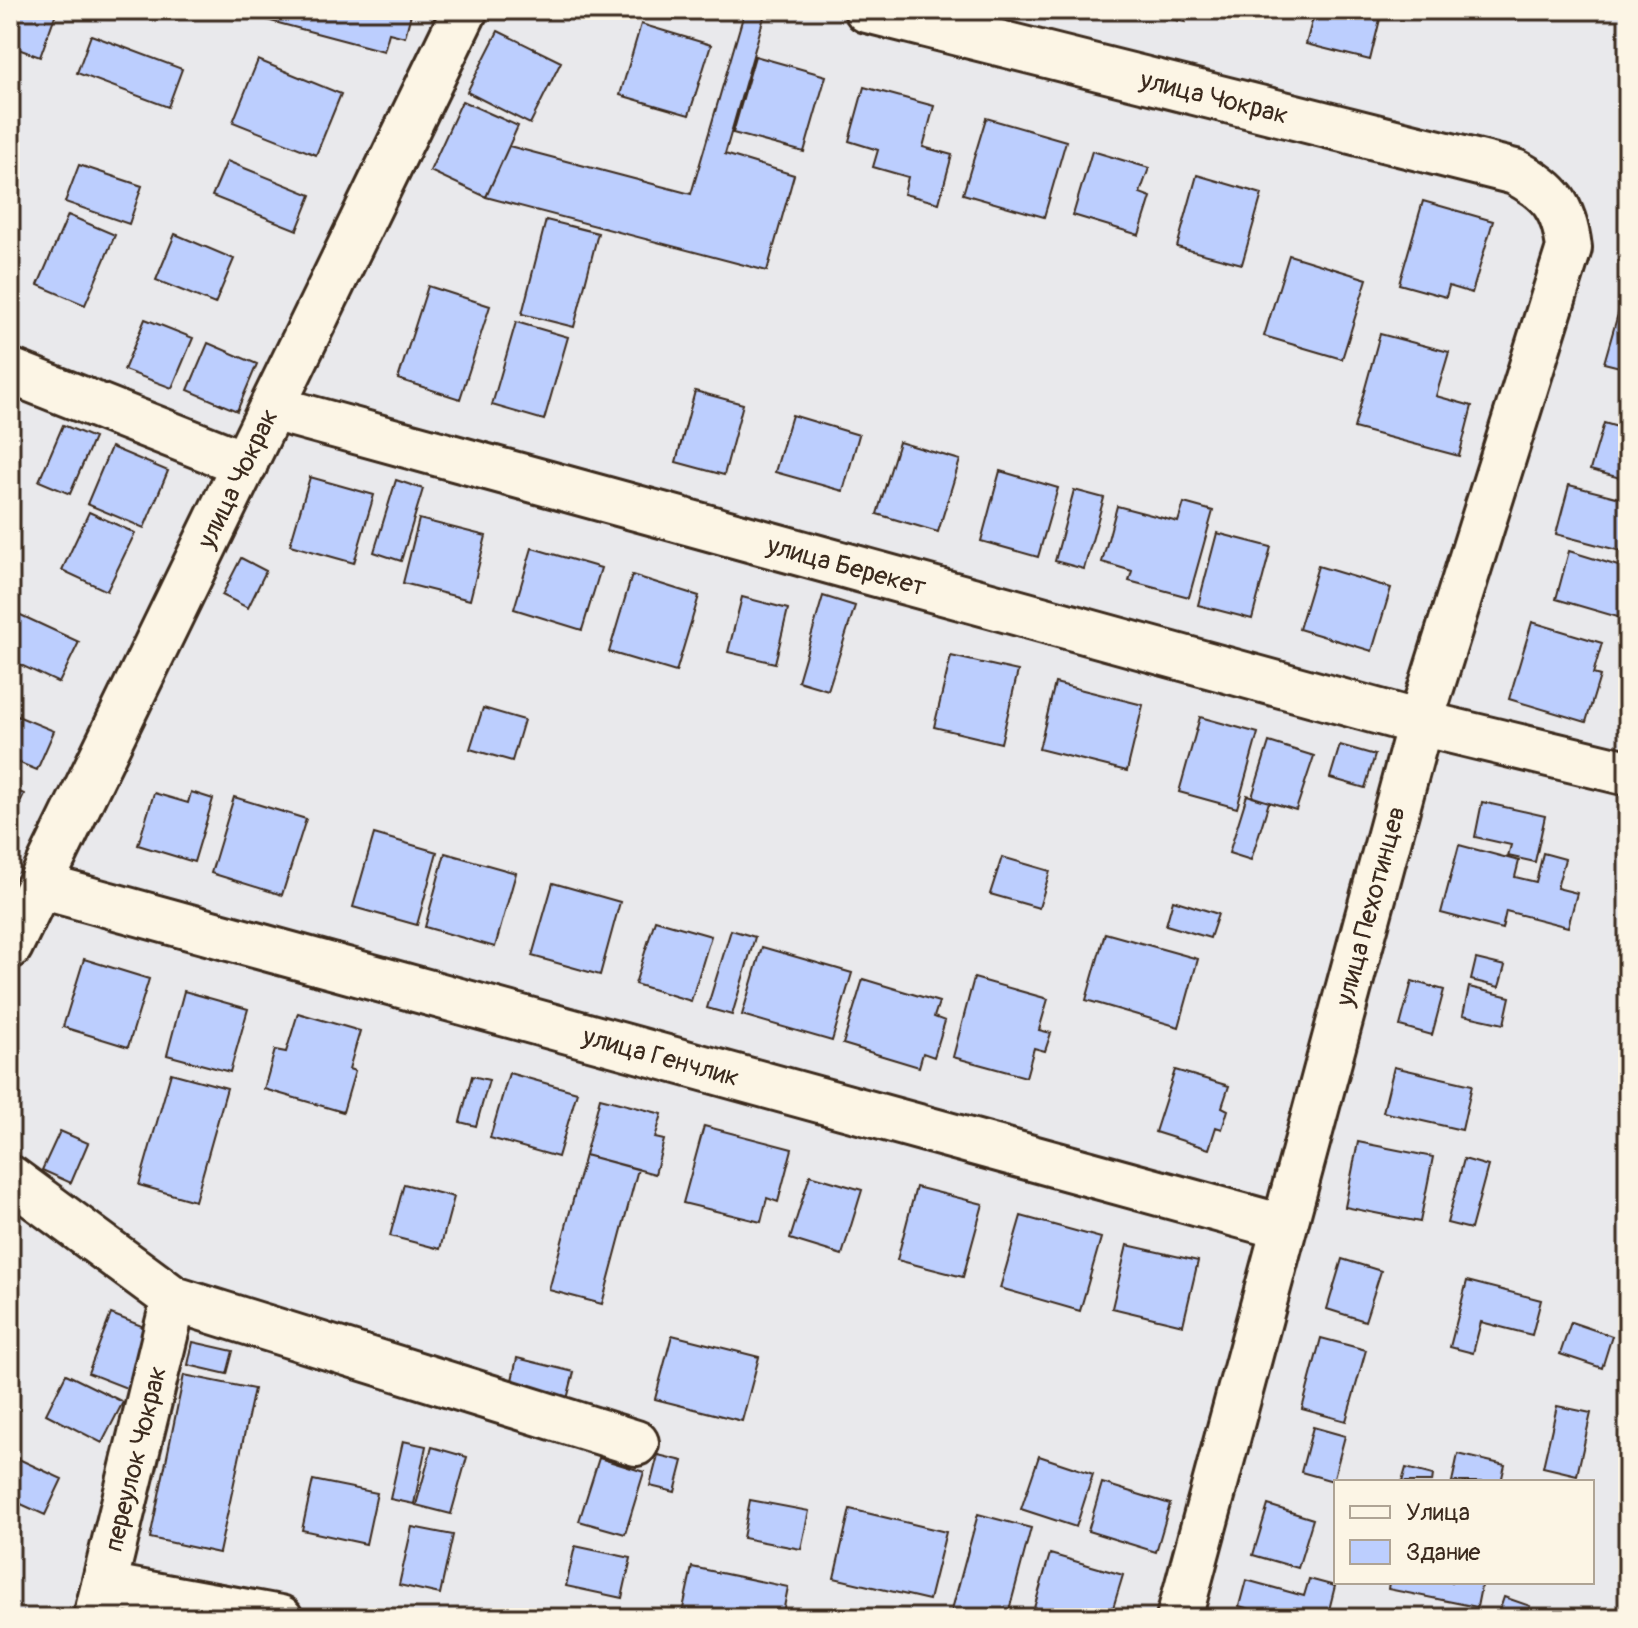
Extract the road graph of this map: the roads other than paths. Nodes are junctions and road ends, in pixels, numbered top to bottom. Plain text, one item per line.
1 (465, 10) edge
2 (867, 10) edge
3 (1555, 201) joint
4 (10, 371) edge
5 (272, 408) junction
6 (245, 464) junction
7 (1420, 723) junction
8 (1628, 773) edge
9 (40, 886) junction
10 (10, 946) edge
11 (10, 1178) edge
12 (1283, 1227) junction
13 (174, 1299) junction
14 (636, 1443) dead end
15 (100, 1602) edge
16 (280, 1618) edge
17 (1179, 1618) edge

1 - 5 street, улица Чокрак
2 - 3 street, улица Чокрак
3 - 7 street, улица Пехотинцев
4 - 6 street
5 - 6 street, улица Чокрак
5 - 7 street, улица Берекет
6 - 9 street, улица Чокрак
7 - 8 street, улица Берекет
7 - 12 street, улица Пехотинцев
9 - 10 street, улица Чокрак
9 - 12 street, улица Генчлик
11 - 13 street
12 - 17 street, улица Пехотинцев
13 - 14 street
13 - 15 street, переулок Чокрак
15 - 16 street

